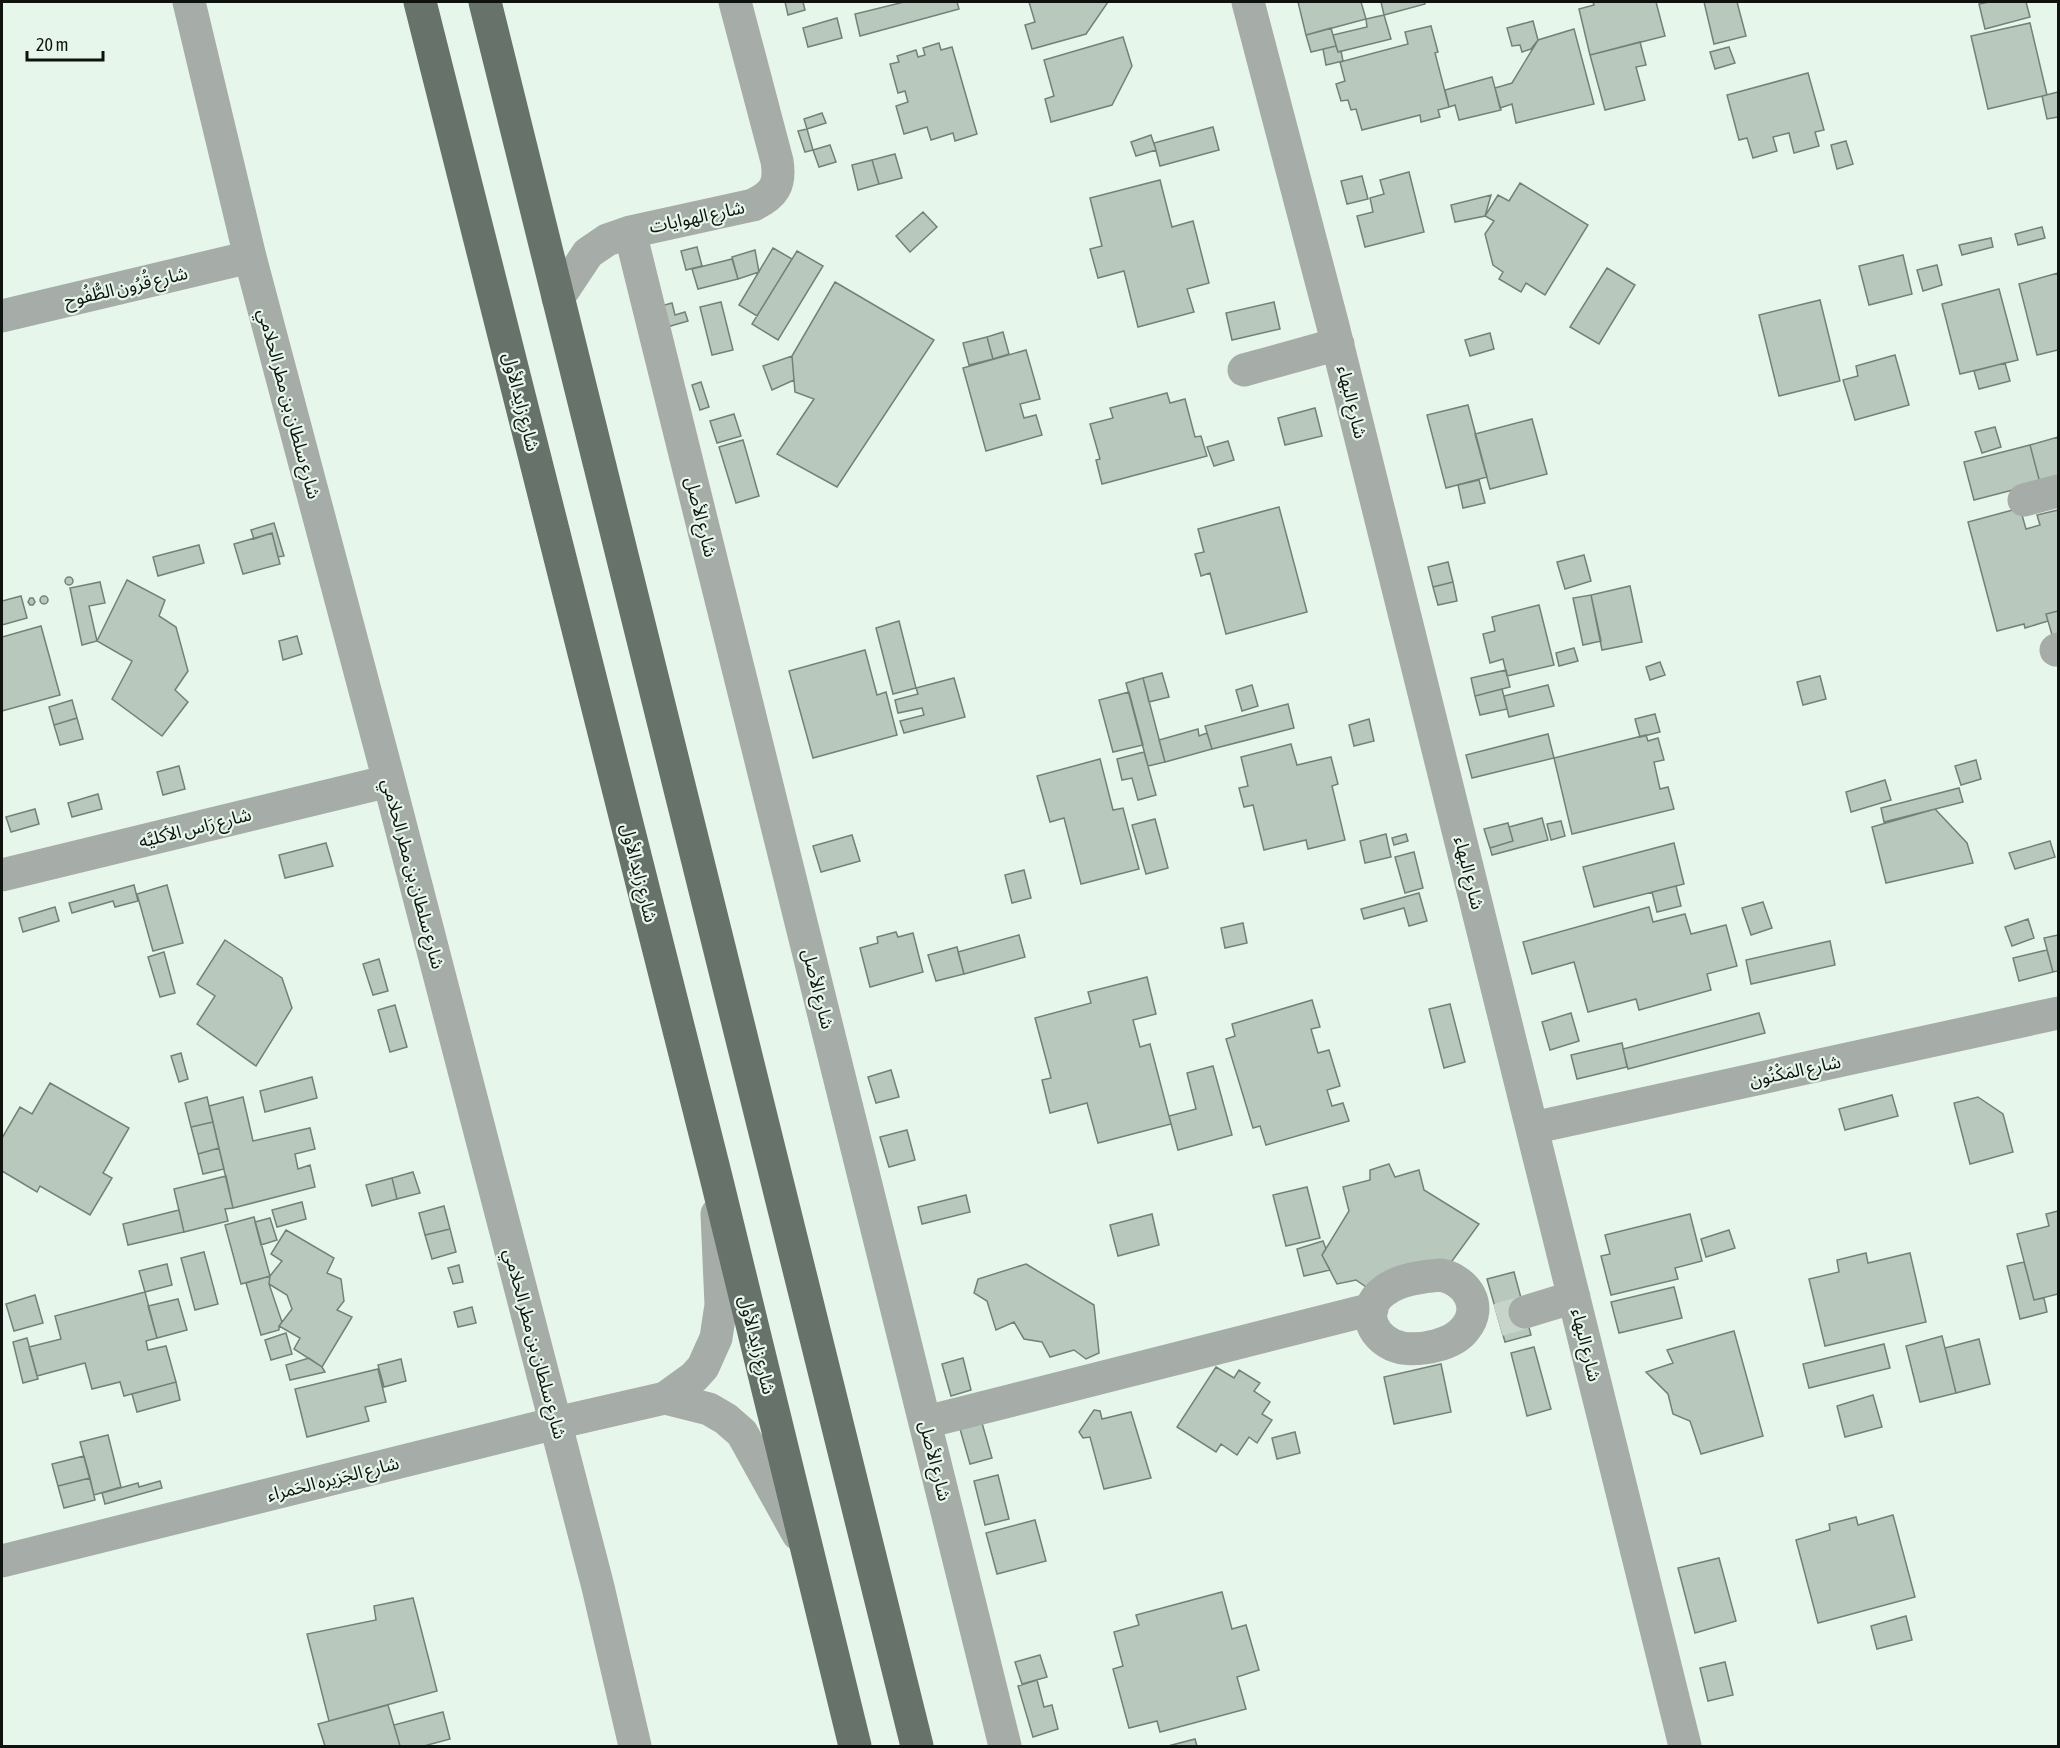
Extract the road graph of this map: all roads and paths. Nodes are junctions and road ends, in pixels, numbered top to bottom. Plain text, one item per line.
1 (189, 2) edge
2 (420, 2) edge
3 (485, 2) edge
4 (735, 2) edge
5 (1248, 2) edge
6 (630, 232) junction
7 (250, 257) junction
8 (558, 298) junction
9 (2, 316) edge
10 (1338, 344) junction
11 (1244, 370) dead end
12 (2058, 491) edge
13 (2024, 500) dead end
14 (389, 781) junction
15 (2, 874) edge
16 (2058, 1013) edge
17 (1532, 1128) junction
18 (716, 1177) junction
19 (1574, 1297) junction
20 (1372, 1309) junction
21 (1465, 1329) junction
22 (665, 1398) junction
23 (926, 1422) junction
24 (556, 1423) junction
25 (806, 1550) junction
26 (2, 1562) edge
27 (635, 1746) edge
28 (855, 1746) edge
29 (917, 1746) edge
30 (1005, 1746) edge
31 (1685, 1746) edge

1 - 7 street, شارع سلطان بن مطر الحلامي
2 - 18 main road, شارع زايد الأول
3 - 8 main road
4 - 6 street, شارع الهوايات
5 - 10 street, شارع البهاء
6 - 8 street, شارع الهوايات
6 - 23 street, شارع الأصل
7 - 9 street, شارع قُرُون الطُّفُوح
7 - 14 street, شارع سلطان بن مطر الحلامي
8 - 29 main road
10 - 11 street
10 - 17 street, شارع البهاء
12 - 13 street
14 - 15 street, شارع رَاس الأكليَّه
14 - 24 street, شارع سلطان بن مطر الحلامي
16 - 17 street, شارع المَكْنُون
17 - 19 street, شارع البهاء
18 - 22 street, شارع الجَزيره الحَمراء
18 - 25 main road, شارع زايد الأول
19 - 21 street
19 - 31 street, شارع البهاء
20 - 21 street
20 - 21 street
20 - 23 street
22 - 24 street, شارع الجَزيره الحَمراء
22 - 25 street, شارع الجَزيره الحَمراء
23 - 30 street, شارع الأصل
24 - 26 street, شارع الجَزيره الحَمراء
24 - 27 street, شارع سلطان بن مطر الحلامي
25 - 28 main road, شارع زايد الأول

